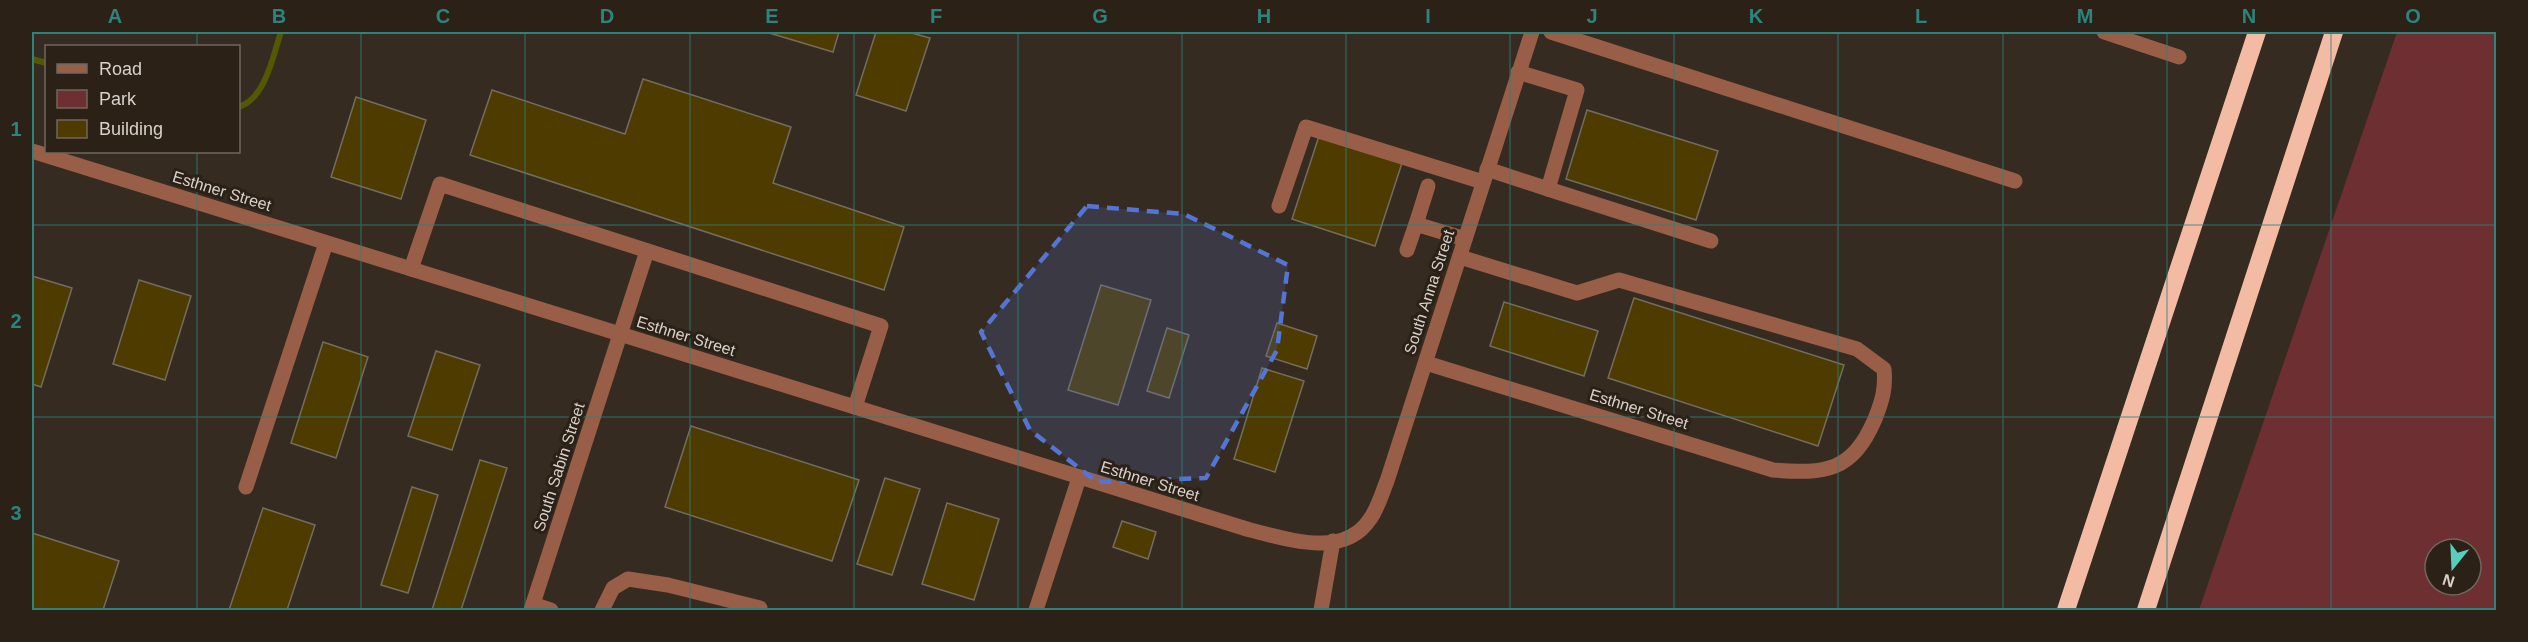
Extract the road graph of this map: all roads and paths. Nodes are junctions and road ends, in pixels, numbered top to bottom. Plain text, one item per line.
1 (1532, 32) edge
2 (1551, 32) edge
3 (2104, 32) edge
4 (2257, 32) edge
5 (2334, 32) edge
6 (2179, 57) dead end
7 (1518, 72) junction
8 (32, 151) edge
9 (1485, 176) junction
10 (2015, 181) dead end
11 (1428, 186) dead end
12 (1548, 189) junction
13 (1279, 206) dead end
14 (1416, 224) junction
15 (1466, 239) junction
16 (1711, 241) dead end
17 (326, 243) junction
18 (1407, 250) dead end
19 (647, 251) junction
20 (1460, 257) junction
21 (411, 269) junction
22 (622, 335) junction
23 (1426, 363) junction
24 (855, 408) junction
25 (1078, 477) junction
26 (246, 487) dead end
27 (1333, 541) junction
28 (532, 607) edge
29 (760, 608) dead end
30 (551, 610) edge
31 (602, 610) edge
32 (1036, 610) edge
33 (1321, 610) edge
34 (2066, 610) edge
35 (2146, 610) edge

1 - 7 street, South Anna Street
2 - 10 street
3 - 6 street
4 - 34 highway
5 - 35 highway
7 - 9 street, South Anna Street
7 - 12 street
8 - 17 street, Esthner Street
9 - 12 street
9 - 13 street
9 - 15 street, South Anna Street
11 - 14 street
12 - 16 street
14 - 15 street
14 - 18 street
15 - 20 street, South Anna Street
17 - 21 street, Esthner Street
17 - 26 street
19 - 21 street
19 - 22 street, South Sabin Street
19 - 24 street
20 - 23 street, South Anna Street
20 - 23 street, Esthner Street
21 - 22 street, Esthner Street
22 - 24 street, Esthner Street
22 - 28 street, South Sabin Street
23 - 27 street, South Anna Street
24 - 25 street, Esthner Street
25 - 27 street, Esthner Street
25 - 32 street
27 - 33 street
28 - 30 street
29 - 31 street

